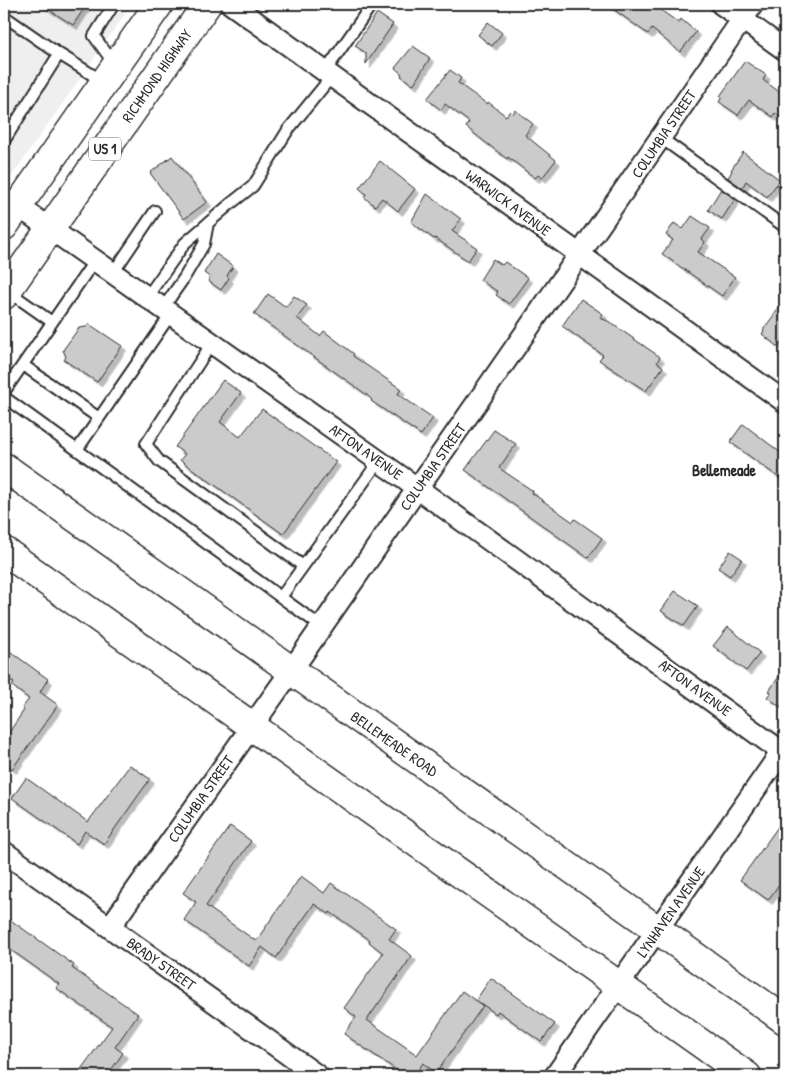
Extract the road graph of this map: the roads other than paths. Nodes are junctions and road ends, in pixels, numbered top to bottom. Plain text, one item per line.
1 (114, 4) edge
2 (159, 4) edge
3 (207, 4) edge
4 (231, 4) edge
5 (372, 4) edge
6 (721, 4) edge
7 (748, 12) edge
8 (4, 16) edge
9 (785, 50) edge
10 (59, 54) junction
11 (110, 74) junction
12 (328, 74) junction
13 (661, 138) junction
14 (4, 141) edge
15 (155, 211) dead end
16 (11, 216) edge
17 (208, 223) junction
18 (785, 226) edge
19 (50, 228) junction
20 (581, 255) junction
21 (95, 260) junction
22 (113, 273) junction
23 (5, 293) edge
24 (160, 306) junction
25 (52, 322) junction
26 (212, 343) junction
27 (23, 365) junction
28 (4, 392) edge
29 (4, 397) edge
30 (785, 402) edge
31 (99, 418) junction
32 (77, 450) junction
33 (379, 461) junction
34 (4, 467) edge
35 (418, 488) junction
36 (4, 551) edge
37 (303, 566) junction
38 (281, 597) junction
39 (322, 627) junction
40 (292, 671) junction
41 (252, 726) junction
42 (784, 750) edge
43 (4, 852) edge
44 (110, 928) junction
45 (658, 930) junction
46 (619, 986) junction
47 (785, 1020) edge
48 (318, 1076) edge
49 (555, 1076) edge
50 (747, 1076) edge

1 - 11 lane
2 - 11 main road, US 1
3 - 19 main road, RICHMOND HIGHWAY / US 1
4 - 12 street, WARWICK AVENUE
5 - 12 lane
6 - 7 street
7 - 9 street
7 - 13 street, COLUMBIA STREET
8 - 10 lane
10 - 11 lane
10 - 14 lane
11 - 16 main road, US 1
12 - 17 lane
12 - 20 street, WARWICK AVENUE
13 - 18 lane
13 - 20 street, COLUMBIA STREET
15 - 22 lane
16 - 19 street, AFTON AVENUE
17 - 24 lane
17 - 24 lane
19 - 21 street, AFTON AVENUE
19 - 23 main road, RICHMOND HIGHWAY / US 1
20 - 30 street, WARWICK AVENUE
20 - 35 street, COLUMBIA STREET
21 - 22 street, AFTON AVENUE
21 - 25 lane
22 - 24 street, AFTON AVENUE
23 - 25 lane
24 - 26 street, AFTON AVENUE
24 - 31 lane
25 - 27 lane
26 - 33 street, AFTON AVENUE
26 - 37 lane
27 - 28 lane
27 - 31 lane
29 - 32 lane
31 - 32 lane
32 - 38 lane
33 - 35 street, AFTON AVENUE
33 - 37 lane
34 - 40 main road, BELLEMEADE ROAD
35 - 39 street, COLUMBIA STREET
35 - 42 street, AFTON AVENUE
36 - 41 main road
37 - 38 lane
38 - 39 lane
39 - 40 street, COLUMBIA STREET
40 - 41 street, COLUMBIA STREET
40 - 45 main road, BELLEMEADE ROAD
41 - 44 street, COLUMBIA STREET
41 - 46 main road
42 - 45 street, LYNHAVEN AVENUE
43 - 44 street, BRADY STREET
44 - 48 street, BRADY STREET
45 - 46 street, LYNHAVEN AVENUE
45 - 47 main road, BELLEMEADE ROAD
46 - 49 street, LYNHAVEN AVENUE
46 - 50 main road

